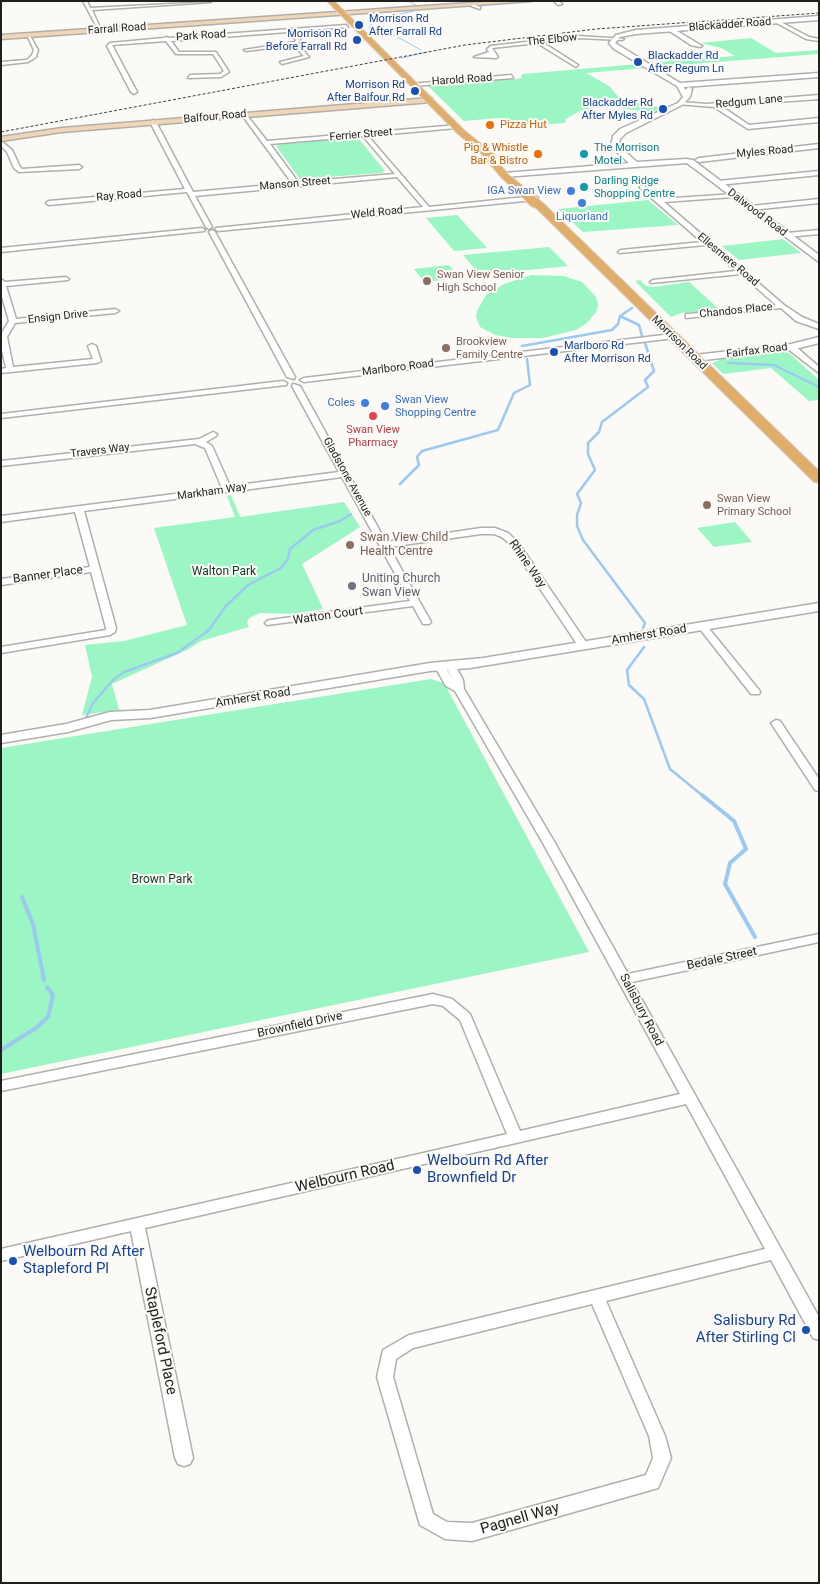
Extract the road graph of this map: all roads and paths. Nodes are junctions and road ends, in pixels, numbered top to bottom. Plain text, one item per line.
1 (85, 1) edge
2 (322, 1) edge
3 (330, 1) edge
4 (528, 1) edge
5 (208, 2) edge
6 (497, 2) edge
7 (519, 2) edge
8 (464, 5) junction
9 (90, 9) junction
10 (339, 14) junction
11 (819, 18) edge
12 (778, 21) junction
13 (220, 22) junction
14 (274, 24) dead end
15 (346, 26) junction
16 (670, 29) junction
17 (99, 30) junction
18 (288, 30) junction
19 (255, 32) junction
20 (231, 34) junction
21 (29, 35) junction
22 (1, 37) edge
23 (166, 38) junction
24 (619, 38) junction
25 (819, 39) edge
26 (538, 42) junction
27 (295, 44) junction
28 (700, 46) dead end
29 (374, 47) junction
30 (246, 50) dead end
31 (492, 53) dead end
32 (645, 57) junction
33 (634, 58) junction
34 (282, 63) dead end
35 (1, 64) edge
36 (576, 66) dead end
37 (667, 71) junction
38 (658, 72) junction
39 (819, 74) edge
40 (190, 77) dead end
41 (511, 77) dead end
42 (412, 84) junction
43 (688, 85) junction
44 (679, 86) junction
45 (134, 92) dead end
46 (687, 97) junction
47 (819, 97) edge
48 (428, 100) junction
49 (680, 104) junction
50 (715, 105) junction
51 (245, 115) junction
52 (819, 120) edge
53 (153, 122) junction
54 (456, 126) junction
55 (364, 134) junction
56 (1, 139) edge
57 (1, 143) edge
58 (267, 143) junction
59 (819, 146) edge
60 (693, 161) junction
61 (634, 163) junction
62 (79, 167) dead end
63 (819, 173) edge
64 (398, 174) junction
65 (508, 175) junction
66 (718, 183) junction
67 (296, 184) junction
68 (642, 187) dead end
69 (190, 192) junction
70 (733, 195) junction
71 (535, 201) junction
72 (819, 201) edge
73 (49, 202) dead end
74 (659, 202) junction
75 (427, 208) junction
76 (751, 208) junction
77 (213, 229) junction
78 (819, 232) edge
79 (787, 235) junction
80 (707, 243) junction
81 (1, 250) edge
82 (621, 252) dead end
83 (819, 259) edge
84 (743, 272) junction
85 (66, 279) dead end
86 (2, 282) edge
87 (653, 282) dead end
88 (782, 306) junction
89 (115, 311) dead end
90 (689, 316) dead end
91 (13, 321) junction
92 (819, 327) edge
93 (672, 336) junction
94 (819, 340) edge
95 (92, 346) dead end
96 (791, 347) junction
97 (695, 358) junction
98 (5, 371) edge
99 (819, 371) edge
100 (291, 377) junction
101 (304, 380) junction
102 (283, 383) junction
103 (296, 386) junction
104 (1, 416) edge
105 (213, 434) dead end
106 (200, 442) junction
107 (1, 464) edge
108 (345, 474) junction
109 (819, 479) edge
110 (227, 490) junction
111 (79, 509) junction
112 (1, 520) edge
113 (384, 544) junction
114 (95, 569) junction
115 (1, 582) edge
116 (416, 603) junction
117 (819, 608) edge
118 (426, 622) dead end
119 (270, 623) dead end
120 (703, 627) junction
121 (583, 645) junction
122 (1, 650) edge
123 (446, 668) junction
124 (755, 692) dead end
125 (776, 723) dead end
126 (1, 739) edge
127 (819, 788) edge
128 (819, 938) edge
129 (625, 979) junction
130 (1, 1086) edge
131 (688, 1098) junction
132 (516, 1137) junction
133 (137, 1224) junction
134 (775, 1253) junction
135 (1, 1255) edge
136 (597, 1297) junction
137 (819, 1333) edge
138 (184, 1458) dead end

1 - 9 street
2 - 10 main road, Morrison Road
3 - 10 main road, Morrison Road
4 - 7 main road, Farrall Road
5 - 9 street
6 - 7 main road, Farrall Road
6 - 8 main road, Farrall Road
6 - 8 main road, Farrall Road
8 - 10 main road, Farrall Road
9 - 17 street
10 - 13 main road, Farrall Road
10 - 15 main road, Morrison Road
10 - 29 main road, Morrison Road
11 - 12 street, Blackadder Road
12 - 16 street, Blackadder Road
12 - 25 street
13 - 17 main road, Farrall Road
13 - 20 street
14 - 19 street
15 - 18 street, Park Road
15 - 29 main road, Morrison Road
16 - 24 street, Blackadder Road
16 - 28 street
17 - 21 main road, Farrall Road
18 - 19 street, Park Road
18 - 27 street
19 - 20 street, Park Road
20 - 23 street, Park Road
21 - 22 main road, Farrall Road
21 - 35 street
23 - 40 street
23 - 45 street, Park Road
24 - 26 street, The Elbow
24 - 32 street
24 - 33 street
26 - 31 street, The Elbow
26 - 36 street
27 - 30 street
27 - 34 street
29 - 42 main road, Morrison Road
32 - 33 street
32 - 37 street
33 - 38 street
37 - 38 street
37 - 43 street
38 - 44 street
39 - 43 street
41 - 42 street, Harold Road
42 - 48 main road, Morrison Road
43 - 44 street
43 - 46 street
44 - 46 street
46 - 49 street
47 - 50 street, Redgum Lane
48 - 51 main road, Balfour Road
48 - 54 main road, Morrison Road
49 - 50 street, Redgum Lane
49 - 61 street
50 - 52 street
51 - 53 main road, Balfour Road
51 - 58 street
53 - 56 main road, Balfour Road
53 - 69 street
54 - 55 street, Ferrier Street
54 - 65 main road, Morrison Road
55 - 58 street, Ferrier Street
55 - 64 street
57 - 62 street
58 - 67 street
59 - 60 street, Myles Road
60 - 61 street, Myles Road
60 - 66 street, Dalwood Road
61 - 65 street, Myles Road
63 - 66 street
64 - 67 street, Manson Street
64 - 75 street
65 - 71 main road, Morrison Road
66 - 70 street, Dalwood Road
67 - 69 street, Manson Street
68 - 74 street, Ellesmere Road
69 - 73 street, Ray Road
69 - 77 street
70 - 74 street
70 - 76 street, Dalwood Road
71 - 75 street, Weld Road
71 - 93 main road, Morrison Road
72 - 76 street
74 - 80 street, Ellesmere Road
75 - 77 street, Weld Road
76 - 79 street, Dalwood Road
77 - 81 street
77 - 100 street
78 - 79 street
79 - 83 street, Dalwood Road
80 - 82 street
80 - 84 street, Ellesmere Road
84 - 87 street
84 - 88 street, Ellesmere Road
85 - 86 street
86 - 91 street, Ensign Drive
88 - 90 street, Chandos Place
88 - 92 street, Ellesmere Road
89 - 91 street, Ensign Drive
91 - 98 street
93 - 97 main road, Morrison Road
93 - 101 street, Marlboro Road
94 - 96 street, Fairfax Road
95 - 98 street
96 - 97 street, Fairfax Road
96 - 99 street
97 - 109 main road, Morrison Road
100 - 101 street
100 - 102 street
101 - 103 street
102 - 103 street
102 - 104 street
103 - 108 street, Gladstone Avenue
105 - 106 street
106 - 107 street, Travers Way
106 - 110 street
108 - 110 street, Markham Way
108 - 113 street, Gladstone Avenue
110 - 111 street, Markham Way
111 - 112 street, Markham Way
111 - 114 street
113 - 116 street, Gladstone Avenue
113 - 121 street, Rhine Way
114 - 115 street, Banner Place
114 - 122 street
116 - 118 street, Gladstone Avenue
116 - 119 street, Watton Court
117 - 120 street, Amherst Road
120 - 121 street, Amherst Road
120 - 124 street
121 - 123 street, Amherst Road
123 - 126 street, Amherst Road
123 - 129 street, Salisbury Road
125 - 127 street
128 - 129 street, Bedale Street
129 - 131 street, Salisbury Road
130 - 132 street, Brownfield Drive
131 - 132 street, Welbourn Road
131 - 134 street, Salisbury Road
132 - 133 street, Welbourn Road
133 - 135 street, Welbourn Road
133 - 138 street, Stapleford Place
134 - 136 street, Pagnell Way
134 - 137 street, Salisbury Road
136 - 136 street, Pagnell Way

